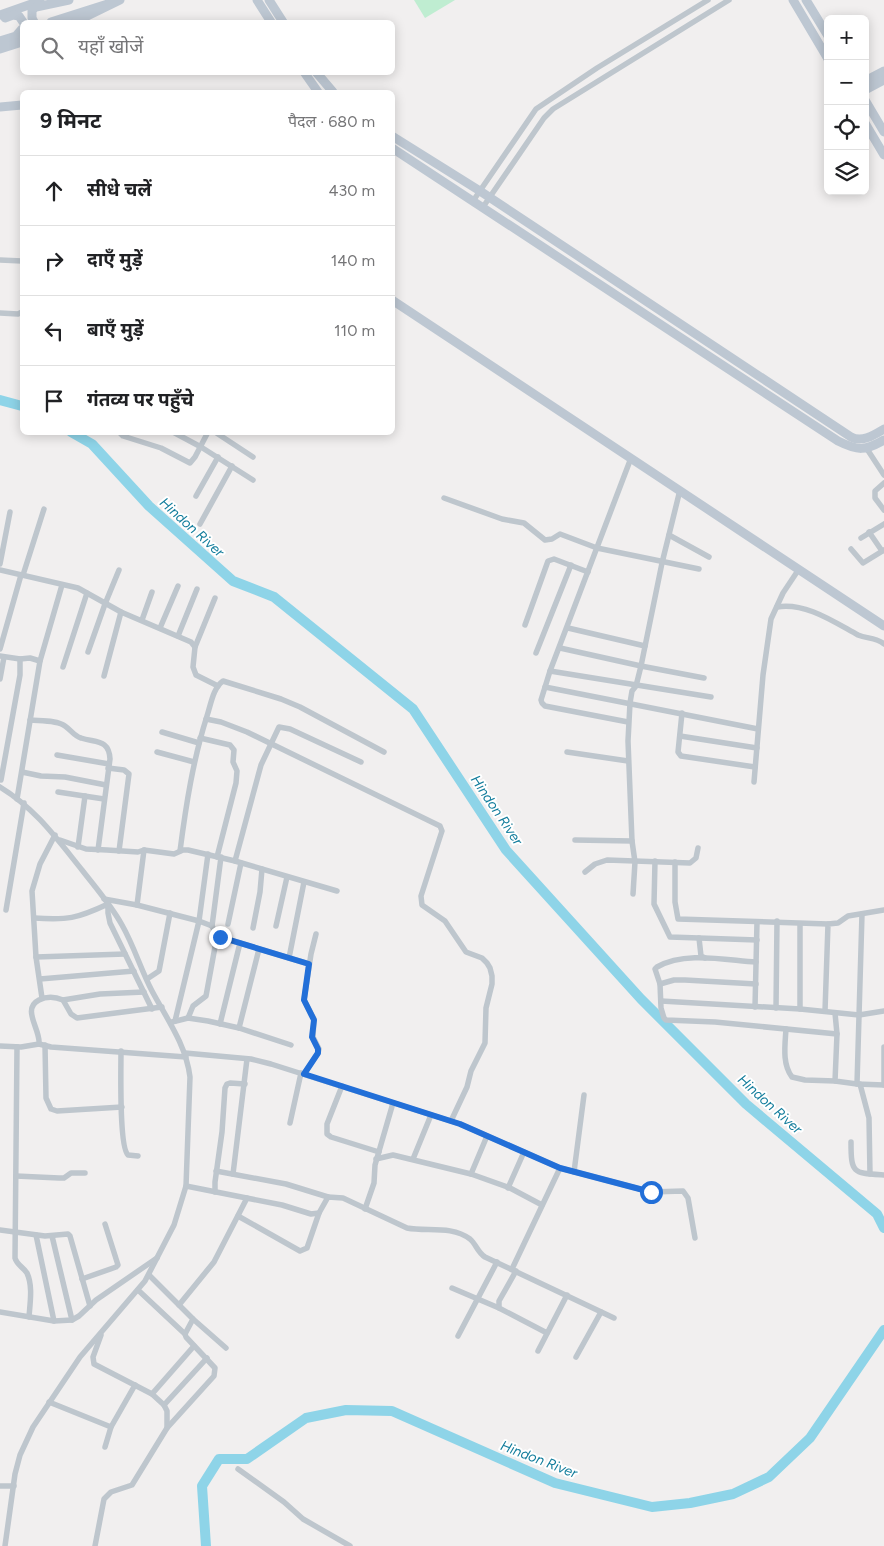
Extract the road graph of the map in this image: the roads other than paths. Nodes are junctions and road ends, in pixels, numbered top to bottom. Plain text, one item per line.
1 (43, 0) edge
2 (69, 0) edge
3 (257, 0) edge
4 (269, 0) edge
5 (708, 0) edge
6 (729, 0) edge
7 (793, 0) edge
8 (806, 0) edge
9 (117, 1) edge
10 (0, 15) edge
11 (0, 19) edge
12 (22, 20) edge
13 (34, 20) edge
14 (58, 20) edge
15 (80, 20) edge
16 (271, 20) edge
17 (282, 20) edge
18 (824, 29) edge
19 (20, 31) edge
20 (0, 41) edge
21 (20, 43) edge
22 (0, 49) edge
23 (824, 53) edge
24 (884, 71) edge
25 (306, 75) edge
26 (319, 75) edge
27 (869, 79) edge
28 (884, 80) edge
29 (869, 88) edge
30 (317, 90) edge
31 (331, 90) edge
32 (20, 105) edge
33 (868, 105) edge
34 (0, 107) edge
35 (869, 130) edge
36 (884, 132) edge
37 (395, 138) edge
38 (395, 150) edge
39 (884, 155) edge
40 (480, 191) junction
41 (489, 198) junction
42 (473, 201) junction
43 (483, 207) junction
44 (0, 260) edge
45 (20, 261) edge
46 (395, 302) edge
47 (20, 313) edge
48 (0, 314) edge
49 (884, 429) edge
50 (122, 435) edge
51 (179, 435) edge
52 (207, 435) edge
53 (220, 435) edge
54 (861, 439) junction
55 (884, 440) edge
56 (201, 447) junction
57 (865, 449) junction
58 (253, 457) dead end
59 (218, 458) junction
60 (631, 458) junction
61 (232, 466) junction
62 (884, 475) edge
63 (253, 480) dead end
64 (884, 483) edge
65 (680, 490) junction
66 (196, 496) dead end
67 (444, 498) dead end
68 (44, 508) dead end
69 (884, 510) edge
70 (10, 512) dead end
71 (200, 524) dead end
72 (884, 524) edge
73 (869, 532) junction
74 (669, 535) junction
75 (861, 538) dead end
76 (598, 548) junction
77 (851, 549) dead end
78 (883, 550) edge
79 (709, 558) dead end
80 (662, 563) junction
81 (0, 564) edge
82 (570, 565) junction
83 (699, 569) dead end
84 (799, 569) junction
85 (0, 570) edge
86 (118, 570) dead end
87 (588, 572) junction
88 (22, 575) junction
89 (62, 585) junction
90 (178, 586) dead end
91 (198, 590) dead end
92 (152, 592) dead end
93 (87, 593) junction
94 (215, 598) dead end
95 (104, 604) junction
96 (777, 607) junction
97 (121, 612) junction
98 (142, 620) junction
99 (525, 625) dead end
100 (884, 626) edge
101 (160, 628) junction
102 (568, 628) junction
103 (178, 636) junction
104 (884, 644) edge
105 (645, 646) junction
106 (195, 647) junction
107 (560, 648) junction
108 (0, 649) edge
109 (88, 652) dead end
110 (536, 653) dead end
111 (2, 657) edge
112 (20, 659) junction
113 (40, 661) junction
114 (641, 666) junction
115 (63, 667) dead end
116 (550, 671) junction
117 (104, 676) dead end
118 (0, 678) edge
119 (704, 678) dead end
120 (218, 686) junction
121 (636, 686) junction
122 (544, 687) junction
123 (711, 697) dead end
124 (630, 703) junction
125 (682, 714) junction
126 (206, 719) junction
127 (30, 720) junction
128 (628, 722) junction
129 (758, 729) junction
130 (162, 732) dead end
131 (680, 736) junction
132 (200, 741) junction
133 (271, 744) junction
134 (757, 748) junction
135 (157, 752) dead end
136 (384, 752) dead end
137 (567, 752) dead end
138 (57, 755) dead end
139 (628, 761) junction
140 (194, 762) junction
141 (361, 762) dead end
142 (109, 766) junction
143 (756, 767) junction
144 (22, 772) junction
145 (0, 779) edge
146 (754, 782) dead end
147 (106, 785) junction
148 (0, 787) edge
149 (58, 792) dead end
150 (9, 793) junction
151 (85, 796) junction
152 (18, 799) junction
153 (104, 800) junction
154 (24, 804) junction
155 (56, 837) junction
156 (575, 840) dead end
157 (632, 840) junction
158 (78, 847) junction
159 (698, 848) dead end
160 (98, 850) junction
161 (144, 850) junction
162 (119, 851) junction
163 (180, 851) junction
164 (208, 854) junction
165 (219, 857) junction
166 (235, 860) junction
167 (635, 862) junction
168 (655, 862) junction
169 (675, 862) junction
170 (241, 863) junction
171 (262, 869) junction
172 (585, 872) dead end
173 (287, 877) junction
174 (304, 882) junction
175 (337, 891) dead end
176 (633, 894) dead end
177 (106, 901) junction
178 (137, 905) junction
179 (6, 910) dead end
180 (884, 910) edge
181 (170, 913) junction
182 (862, 914) junction
183 (34, 918) junction
184 (199, 921) junction
185 (777, 921) junction
186 (757, 922) junction
187 (228, 924) dead end
188 (800, 924) junction
189 (828, 924) junction
190 (212, 926) junction
191 (276, 926) dead end
192 (253, 928) dead end
193 (316, 934) dead end
194 (217, 936) junction
195 (699, 938) junction
196 (757, 940) junction
197 (240, 943) junction
198 (259, 949) junction
199 (125, 954) junction
200 (36, 957) junction
201 (289, 958) junction
202 (705, 958) junction
203 (756, 962) junction
204 (309, 964) junction
205 (134, 971) junction
206 (40, 979) junction
207 (147, 979) junction
208 (660, 984) junction
209 (756, 984) junction
210 (144, 992) junction
211 (42, 998) junction
212 (63, 1000) junction
213 (661, 1001) junction
214 (755, 1006) junction
215 (162, 1007) junction
216 (776, 1008) junction
217 (152, 1009) junction
218 (800, 1010) junction
219 (884, 1011) edge
220 (825, 1012) junction
221 (835, 1013) junction
222 (859, 1015) junction
223 (188, 1018) junction
224 (173, 1022) junction
225 (220, 1024) junction
226 (239, 1028) junction
227 (786, 1029) junction
228 (837, 1034) junction
229 (42, 1045) junction
230 (291, 1045) dead end
231 (0, 1046) edge
232 (17, 1047) junction
233 (884, 1047) edge
234 (121, 1051) junction
235 (186, 1055) junction
236 (247, 1059) junction
237 (302, 1074) junction
238 (835, 1080) junction
239 (245, 1084) junction
240 (859, 1084) junction
241 (884, 1085) edge
242 (342, 1086) junction
243 (584, 1095) dead end
244 (393, 1103) junction
245 (122, 1107) junction
246 (431, 1115) junction
247 (451, 1121) junction
248 (290, 1123) dead end
249 (487, 1136) junction
250 (850, 1142) dead end
251 (379, 1152) junction
252 (524, 1152) junction
253 (138, 1156) dead end
254 (376, 1159) junction
255 (413, 1160) junction
256 (560, 1168) junction
257 (216, 1171) junction
258 (574, 1172) junction
259 (85, 1173) dead end
260 (233, 1174) junction
261 (471, 1174) junction
262 (870, 1174) junction
263 (884, 1175) edge
264 (16, 1176) junction
265 (186, 1186) junction
266 (508, 1188) junction
267 (215, 1192) junction
268 (328, 1197) junction
269 (247, 1198) junction
270 (542, 1205) junction
271 (365, 1209) junction
272 (319, 1213) junction
273 (238, 1216) junction
274 (105, 1224) dead end
275 (0, 1230) edge
276 (16, 1232) junction
277 (36, 1235) junction
278 (52, 1236) junction
279 (694, 1238) dead end
280 (159, 1257) junction
281 (497, 1262) junction
282 (514, 1270) junction
283 (149, 1275) junction
284 (82, 1279) junction
285 (452, 1288) dead end
286 (138, 1290) junction
287 (567, 1295) junction
288 (478, 1299) junction
289 (179, 1305) junction
290 (90, 1306) junction
291 (499, 1308) junction
292 (0, 1312) edge
293 (601, 1312) junction
294 (29, 1317) junction
295 (614, 1318) dead end
296 (193, 1319) junction
297 (72, 1320) junction
298 (54, 1321) junction
299 (103, 1331) junction
300 (548, 1333) junction
301 (185, 1334) junction
302 (458, 1336) dead end
303 (194, 1346) junction
304 (226, 1348) dead end
305 (538, 1351) dead end
306 (576, 1357) dead end
307 (207, 1358) junction
308 (135, 1385) junction
309 (152, 1394) junction
310 (49, 1402) junction
311 (164, 1405) junction
312 (111, 1427) junction
313 (167, 1428) junction
314 (104, 1447) dead end
315 (238, 1469) dead end
316 (0, 1486) edge
317 (14, 1486) junction
318 (4, 1546) edge
319 (96, 1546) edge
320 (350, 1546) edge

1 - 10 street
2 - 13 street
3 - 16 street
4 - 17 street
5 - 40 street
6 - 41 street
7 - 23 street
8 - 18 street
9 - 14 street
9 - 15 street
11 - 12 street
19 - 20 street
21 - 22 street
24 - 27 street
25 - 30 street
26 - 31 street
28 - 29 street
32 - 34 street
33 - 36 street
35 - 39 street
37 - 40 street
38 - 42 street
40 - 41 street
40 - 42 street
41 - 43 street
41 - 54 street
42 - 43 street
43 - 57 street
44 - 45 street
46 - 60 street
47 - 48 street
49 - 54 street
50 - 56 street
51 - 56 street
52 - 56 street
53 - 58 street
54 - 57 street
55 - 57 street
56 - 59 street
57 - 62 street
59 - 61 street
59 - 66 street
60 - 65 street
60 - 76 street
61 - 63 street
61 - 71 street
64 - 69 street
65 - 74 street
65 - 84 street
67 - 76 street
68 - 88 street
70 - 81 street
72 - 73 street
73 - 75 street
73 - 78 street
74 - 79 street
74 - 80 street
76 - 80 street
76 - 87 street
77 - 78 street
80 - 83 street
80 - 105 street
82 - 87 street
82 - 99 street
82 - 110 street
84 - 96 street
84 - 100 street
85 - 88 street
86 - 95 street
87 - 102 street
88 - 89 street
88 - 108 street
89 - 93 street
89 - 113 street
90 - 101 street
91 - 103 street
92 - 98 street
93 - 95 street
93 - 115 street
94 - 106 street
95 - 97 street
95 - 109 street
96 - 104 street
96 - 129 street
97 - 98 street
97 - 117 street
98 - 101 street
101 - 103 street
102 - 105 street
102 - 107 street
103 - 106 street
105 - 114 street
106 - 120 street
107 - 114 street
107 - 116 street
111 - 112 street
111 - 118 street
112 - 113 street
112 - 145 street
113 - 127 street
114 - 119 street
114 - 121 street
116 - 121 street
116 - 122 street
120 - 126 street
120 - 136 street
121 - 123 street
121 - 124 street
122 - 124 street
122 - 128 street
124 - 125 street
124 - 128 street
125 - 129 street
125 - 131 street
126 - 132 street
126 - 133 street
127 - 142 street
127 - 144 street
128 - 139 street
129 - 134 street
130 - 132 street
131 - 134 street
131 - 143 street
132 - 140 street
132 - 165 street
133 - 141 street
133 - 166 street
133 - 247 street
134 - 143 street
135 - 140 street
137 - 139 street
138 - 142 street
139 - 157 street
140 - 163 street
142 - 147 street
142 - 162 street
143 - 146 street
144 - 147 street
144 - 152 street
145 - 150 street
147 - 153 street
148 - 150 street
149 - 151 street
150 - 152 street
151 - 153 street
151 - 158 street
152 - 154 street
153 - 160 street
154 - 155 street
154 - 179 street
155 - 158 street
155 - 177 street
155 - 183 street
156 - 157 street
157 - 167 street
158 - 160 street
159 - 169 street
160 - 162 street
161 - 162 street
161 - 163 street
161 - 178 street
163 - 164 street
164 - 165 street
164 - 184 street
165 - 166 street
165 - 190 street
166 - 170 street
167 - 168 street
167 - 172 street
167 - 176 street
168 - 169 street
168 - 195 street
169 - 186 street
170 - 171 street
170 - 187 street
171 - 173 street
171 - 192 street
173 - 174 street
173 - 191 street
174 - 175 street
174 - 201 street
177 - 178 street
177 - 183 street
177 - 199 street
177 - 207 street
178 - 181 street
180 - 182 street
181 - 184 street
181 - 207 street
182 - 189 street
182 - 222 street
183 - 200 street
184 - 190 street
184 - 224 street
185 - 186 street
185 - 188 street
185 - 216 street
186 - 196 street
188 - 189 street
188 - 218 street
189 - 220 street
190 - 194 street
193 - 204 street
194 - 197 street
194 - 223 street
195 - 196 street
195 - 202 street
196 - 203 street
197 - 198 street
197 - 225 street
198 - 201 street
198 - 226 street
199 - 200 street
199 - 205 street
200 - 206 street
201 - 204 street
202 - 203 street
202 - 208 street
203 - 209 street
204 - 237 street
205 - 206 street
205 - 210 street
206 - 211 street
207 - 215 street
208 - 209 street
208 - 213 street
209 - 214 street
210 - 212 street
210 - 217 street
211 - 212 street
211 - 229 street
212 - 217 street
213 - 214 street
213 - 227 street
214 - 216 street
215 - 217 street
215 - 224 street
216 - 218 street
218 - 220 street
219 - 222 street
220 - 221 street
221 - 222 street
221 - 228 street
222 - 240 street
223 - 224 street
223 - 225 street
224 - 235 street
225 - 226 street
226 - 230 street
227 - 228 street
227 - 238 street
228 - 238 street
229 - 232 street
229 - 234 street
229 - 245 street
231 - 232 street
232 - 264 street
233 - 241 street
234 - 235 street
234 - 245 street
235 - 236 street
235 - 265 street
236 - 237 street
236 - 239 street
237 - 242 street
237 - 248 street
238 - 240 street
239 - 257 street
239 - 260 street
240 - 241 street
240 - 262 street
242 - 244 street
242 - 251 street
243 - 258 street
244 - 246 street
244 - 251 street
245 - 253 street
246 - 247 street
246 - 255 street
247 - 249 street
249 - 252 street
249 - 261 street
250 - 262 street
251 - 254 street
252 - 256 street
252 - 266 street
254 - 255 street
254 - 271 street
255 - 261 street
256 - 258 street
256 - 270 street
257 - 260 street
257 - 267 street
258 - 279 street
259 - 264 street
260 - 268 street
261 - 266 street
262 - 263 street
264 - 276 street
265 - 267 street
265 - 280 street
266 - 270 street
267 - 269 street
268 - 271 street
268 - 272 street
269 - 272 street
269 - 273 street
270 - 282 street
271 - 281 street
272 - 273 street
273 - 289 street
274 - 284 street
275 - 276 street
276 - 277 street
276 - 294 street
277 - 278 street
277 - 298 street
278 - 284 street
278 - 297 street
280 - 283 street
280 - 290 street
281 - 282 street
281 - 288 street
282 - 287 street
282 - 291 street
283 - 286 street
283 - 289 street
284 - 290 street
285 - 288 street
286 - 299 street
286 - 301 street
287 - 293 street
287 - 300 street
288 - 291 street
288 - 302 street
289 - 296 street
290 - 297 street
291 - 300 street
292 - 294 street
293 - 295 street
293 - 306 street
294 - 298 street
296 - 301 street
296 - 304 street
297 - 298 street
299 - 308 street
299 - 310 street
300 - 305 street
301 - 303 street
303 - 307 street
303 - 309 street
307 - 311 street
307 - 313 street
308 - 309 street
308 - 312 street
309 - 311 street
310 - 312 street
310 - 317 street
311 - 313 street
312 - 314 street
313 - 319 street
315 - 320 street
316 - 317 street
317 - 318 street

